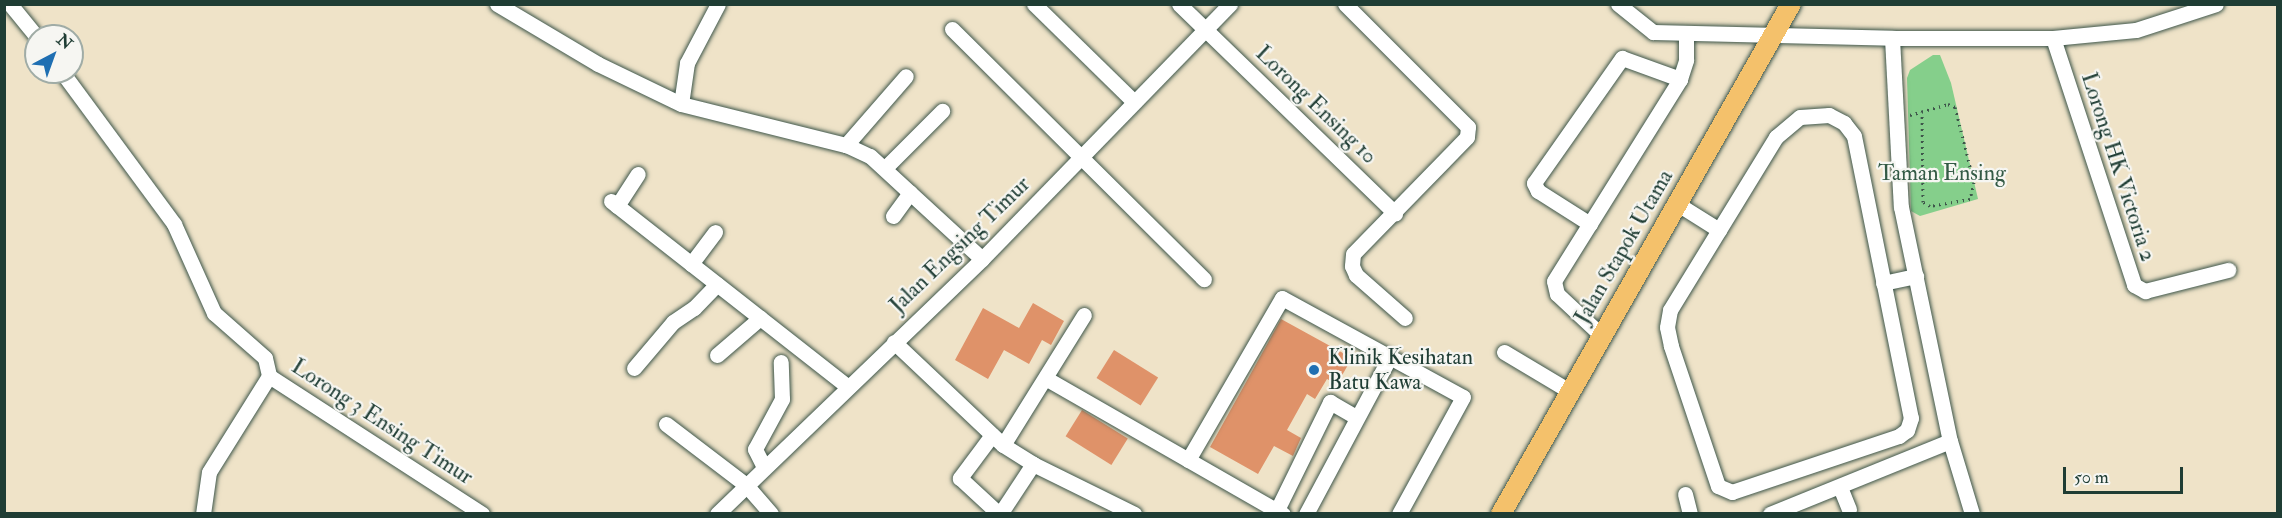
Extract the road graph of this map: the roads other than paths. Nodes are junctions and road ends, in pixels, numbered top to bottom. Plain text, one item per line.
1 (10, 4) edge
2 (497, 4) edge
3 (718, 4) edge
4 (1034, 4) edge
5 (1179, 4) edge
6 (1230, 4) edge
7 (1345, 4) edge
8 (1618, 4) edge
9 (1791, 4) edge
10 (2216, 4) edge
11 (26, 24) edge
12 (952, 29) dead end
13 (1205, 30) junction
14 (1686, 34) junction
15 (1773, 34) junction
16 (1892, 38) junction
17 (2053, 38) junction
18 (906, 76) dead end
19 (1680, 79) junction
20 (71, 84) edge
21 (1134, 102) junction
22 (681, 104) junction
23 (942, 111) dead end
24 (846, 145) junction
25 (1083, 155) junction
26 (885, 168) junction
27 (638, 174) dead end
28 (910, 193) junction
29 (1676, 203) junction
30 (1395, 213) junction
31 (893, 216) dead end
32 (1590, 224) junction
33 (1719, 230) junction
34 (715, 232) dead end
35 (982, 259) junction
36 (691, 264) junction
37 (2228, 270) dead end
38 (1916, 276) junction
39 (1204, 279) dead end
40 (717, 284) junction
41 (1882, 284) junction
42 (1084, 315) dead end
43 (760, 318) junction
44 (1405, 318) dead end
45 (1601, 335) junction
46 (894, 342) junction
47 (1504, 352) dead end
48 (717, 355) dead end
49 (1390, 357) junction
50 (781, 362) dead end
51 (634, 368) dead end
52 (269, 376) junction
53 (1047, 379) junction
54 (847, 386) junction
55 (1571, 392) junction
56 (1356, 417) junction
57 (666, 424) dead end
58 (998, 440) junction
59 (1950, 441) junction
60 (1188, 460) junction
61 (1033, 464) junction
62 (764, 467) junction
63 (746, 485) junction
64 (1840, 487) junction
65 (1685, 494) dead end
66 (1849, 509) dead end
67 (1279, 512) edge
68 (203, 513) edge
69 (482, 513) edge
70 (717, 513) edge
71 (771, 513) edge
72 (999, 513) edge
73 (1129, 513) edge
74 (1306, 513) edge
75 (1399, 513) edge
76 (1501, 513) edge
77 (1690, 513) edge
78 (1770, 513) edge
79 (1972, 513) edge

1 - 11 street
2 - 22 street
3 - 22 street
4 - 21 street
5 - 13 street, Lorong Ensing 10
6 - 13 street, Jalan Engsing Timur
7 - 30 street
8 - 14 street
9 - 15 main road, Jalan Stapok Utama
10 - 17 street
12 - 25 street
13 - 21 street, Jalan Engsing Timur
13 - 30 street, Lorong Ensing 10
14 - 15 street
14 - 19 street
15 - 16 street
15 - 29 main road, Jalan Stapok Utama
16 - 17 street
16 - 38 street
17 - 37 street, Lorong HK Victoria 2
18 - 24 street
19 - 32 street
19 - 32 street
20 - 52 street, Lorong 3 Ensing Timur
21 - 25 street, Jalan Engsing Timur
22 - 24 street
23 - 26 street
24 - 26 street
25 - 35 street, Jalan Engsing Timur
25 - 39 street
26 - 28 street
27 - 36 street
28 - 31 street
28 - 35 street
29 - 33 street
29 - 45 main road, Jalan Stapok Utama
30 - 44 street
32 - 45 street
33 - 41 street
33 - 41 street
34 - 36 street
35 - 46 street, Jalan Engsing Timur
36 - 40 street
38 - 41 street
38 - 59 street
40 - 43 street
40 - 51 street
42 - 53 street
43 - 48 street
43 - 54 street
45 - 55 main road, Jalan Stapok Utama
46 - 54 street, Jalan Engsing Timur
46 - 58 street
47 - 55 street
49 - 56 street
49 - 60 street
49 - 75 street
50 - 62 street
52 - 68 street
52 - 69 street, Lorong 3 Ensing Timur
53 - 58 street
53 - 60 street
54 - 62 street, Jalan Engsing Timur
55 - 76 main road, Jalan Stapok Utama
56 - 67 street
56 - 74 street
57 - 63 street
58 - 61 street
58 - 72 street
59 - 64 street
59 - 79 street
60 - 67 street
61 - 72 street
61 - 73 street
62 - 63 street, Jalan Engsing Timur
63 - 70 street, Jalan Engsing Timur
63 - 71 street
64 - 66 street
64 - 78 street
65 - 77 street

